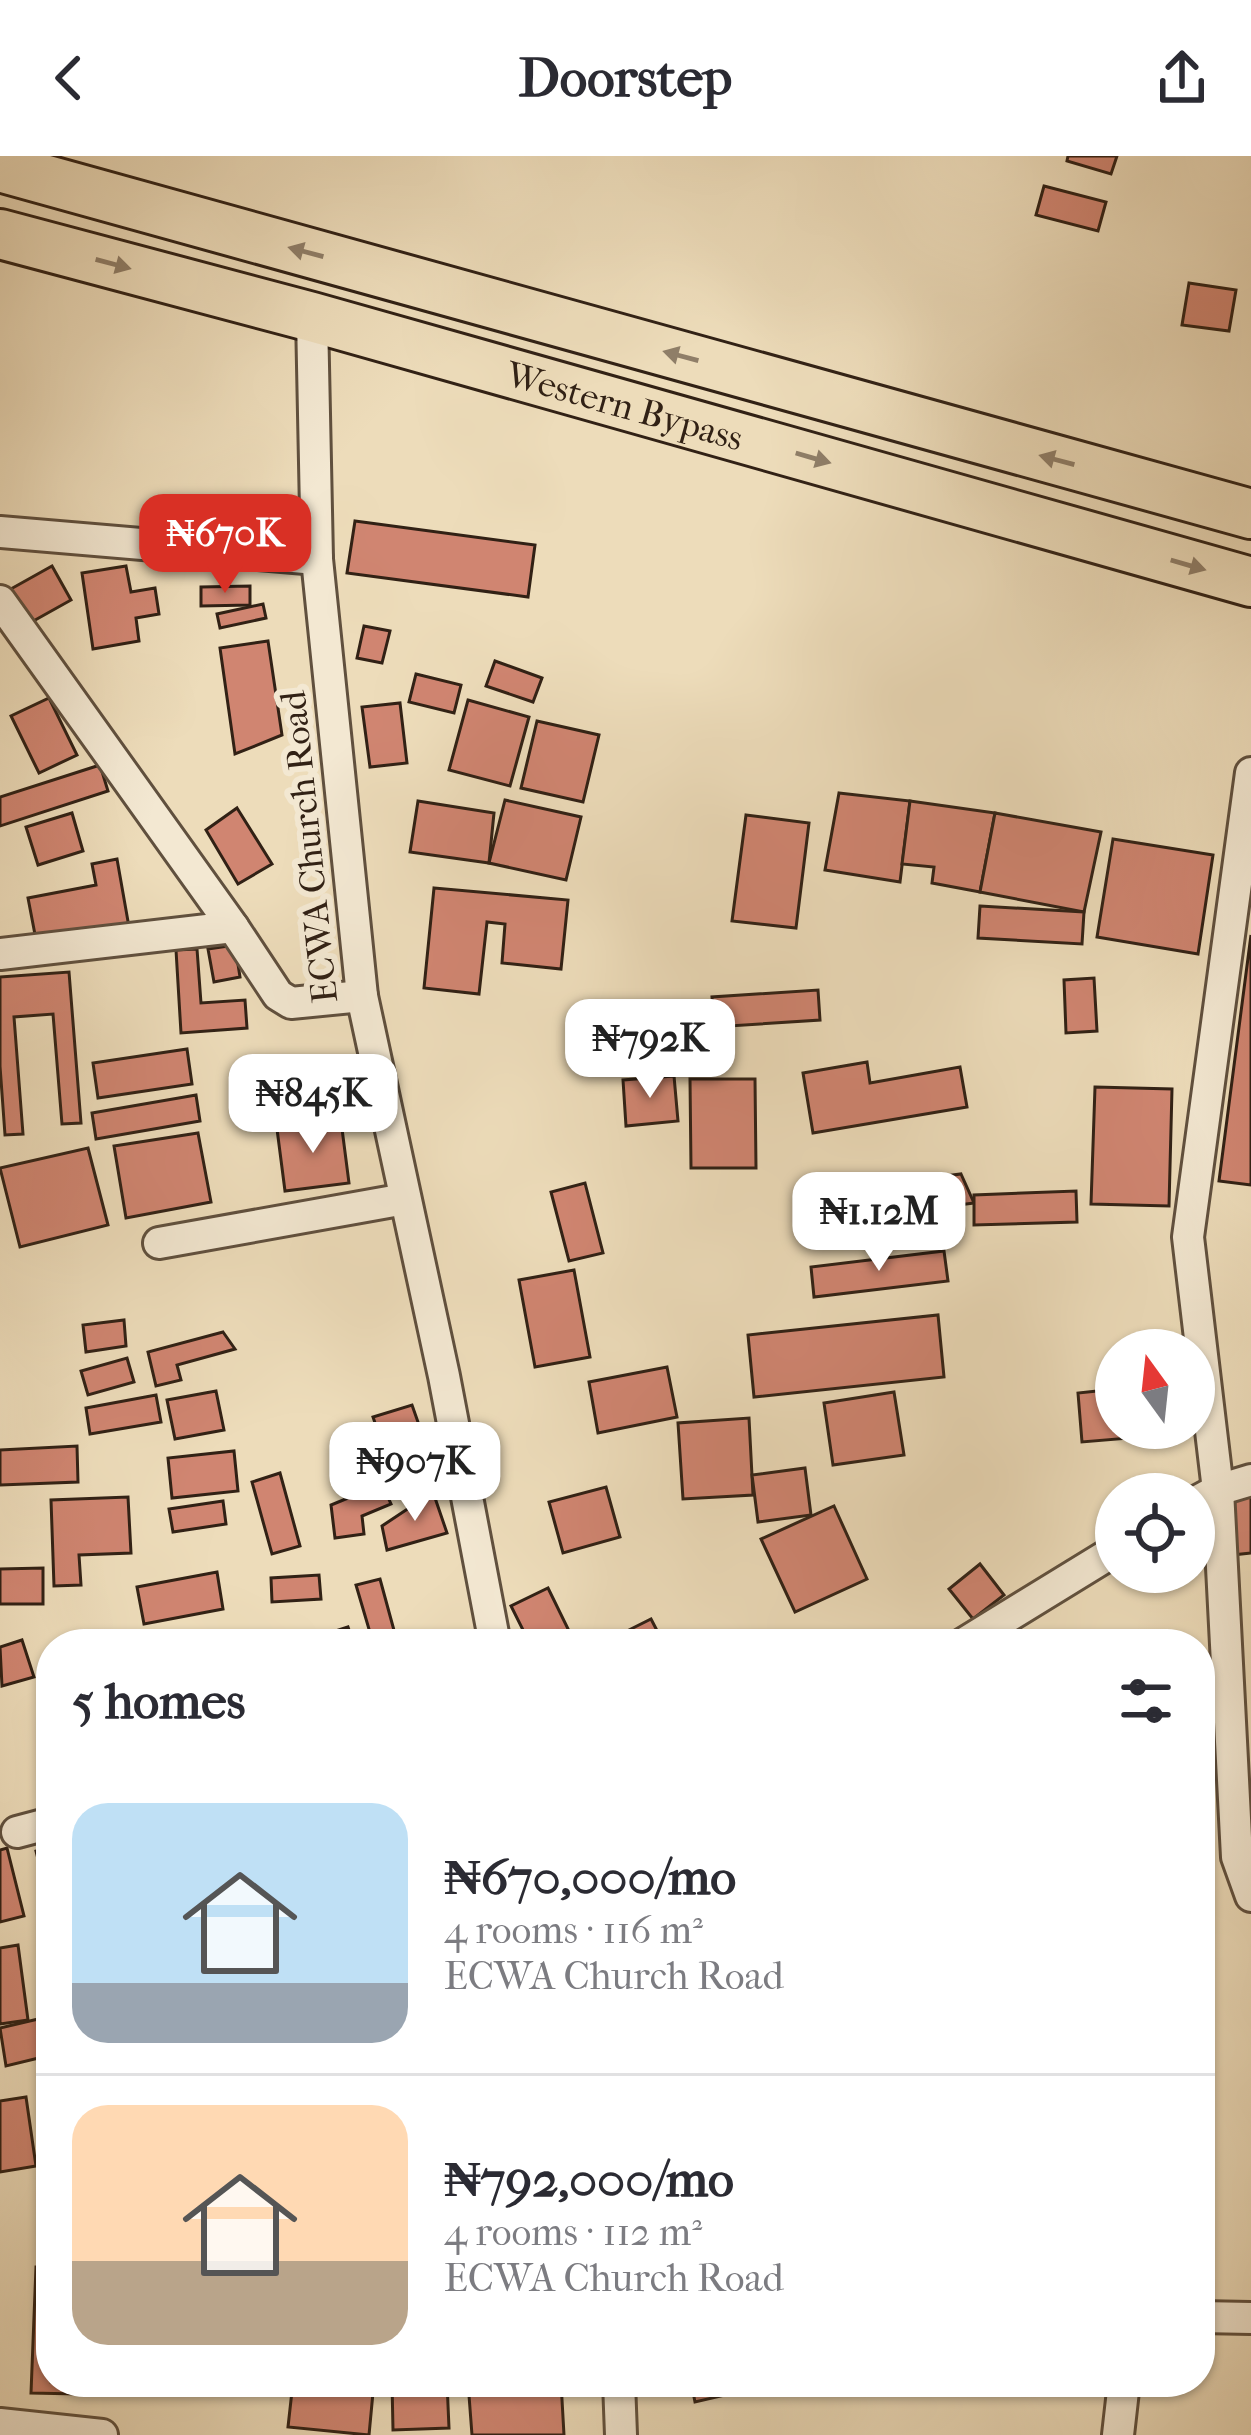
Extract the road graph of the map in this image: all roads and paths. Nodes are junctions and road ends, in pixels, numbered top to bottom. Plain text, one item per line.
1 (0, 167) edge
2 (87, 173) edge
3 (0, 234) edge
4 (312, 316) junction
5 (1251, 514) edge
6 (0, 532) edge
7 (317, 560) junction
8 (1251, 582) edge
9 (0, 601) edge
10 (1251, 772) edge
11 (233, 927) junction
12 (0, 954) edge
13 (362, 996) junction
14 (405, 1199) junction
15 (159, 1244) dead end
16 (1204, 1473) edge
17 (1251, 1480) edge
18 (1215, 1494) edge
19 (1095, 1563) edge
20 (1214, 1593) edge
21 (492, 1629) edge
22 (987, 1629) edge
23 (36, 1827) edge
24 (17, 1832) dead end
25 (1251, 1896) edge
26 (1215, 2317) edge
27 (1251, 2318) edge
28 (620, 2397) edge
29 (1122, 2397) edge
30 (0, 2424) edge
31 (101, 2435) edge
32 (621, 2435) edge
33 (1118, 2435) edge

1 - 2 main road, Western Bypass
5 -> 2 main road, Western Bypass
3 -> 4 main road, Western Bypass
4 - 7 street, ECWA Church Road
4 -> 8 main road, Western Bypass
6 - 7 street
7 - 13 street, ECWA Church Road
9 - 11 street
10 - 16 street
11 - 12 street
11 - 13 street
13 - 14 street, ECWA Church Road
14 - 15 street
14 - 21 street, ECWA Church Road
17 - 18 street
19 - 22 street
20 - 25 street
23 - 24 street
26 - 27 street
28 - 32 street
29 - 33 street
30 - 31 street

